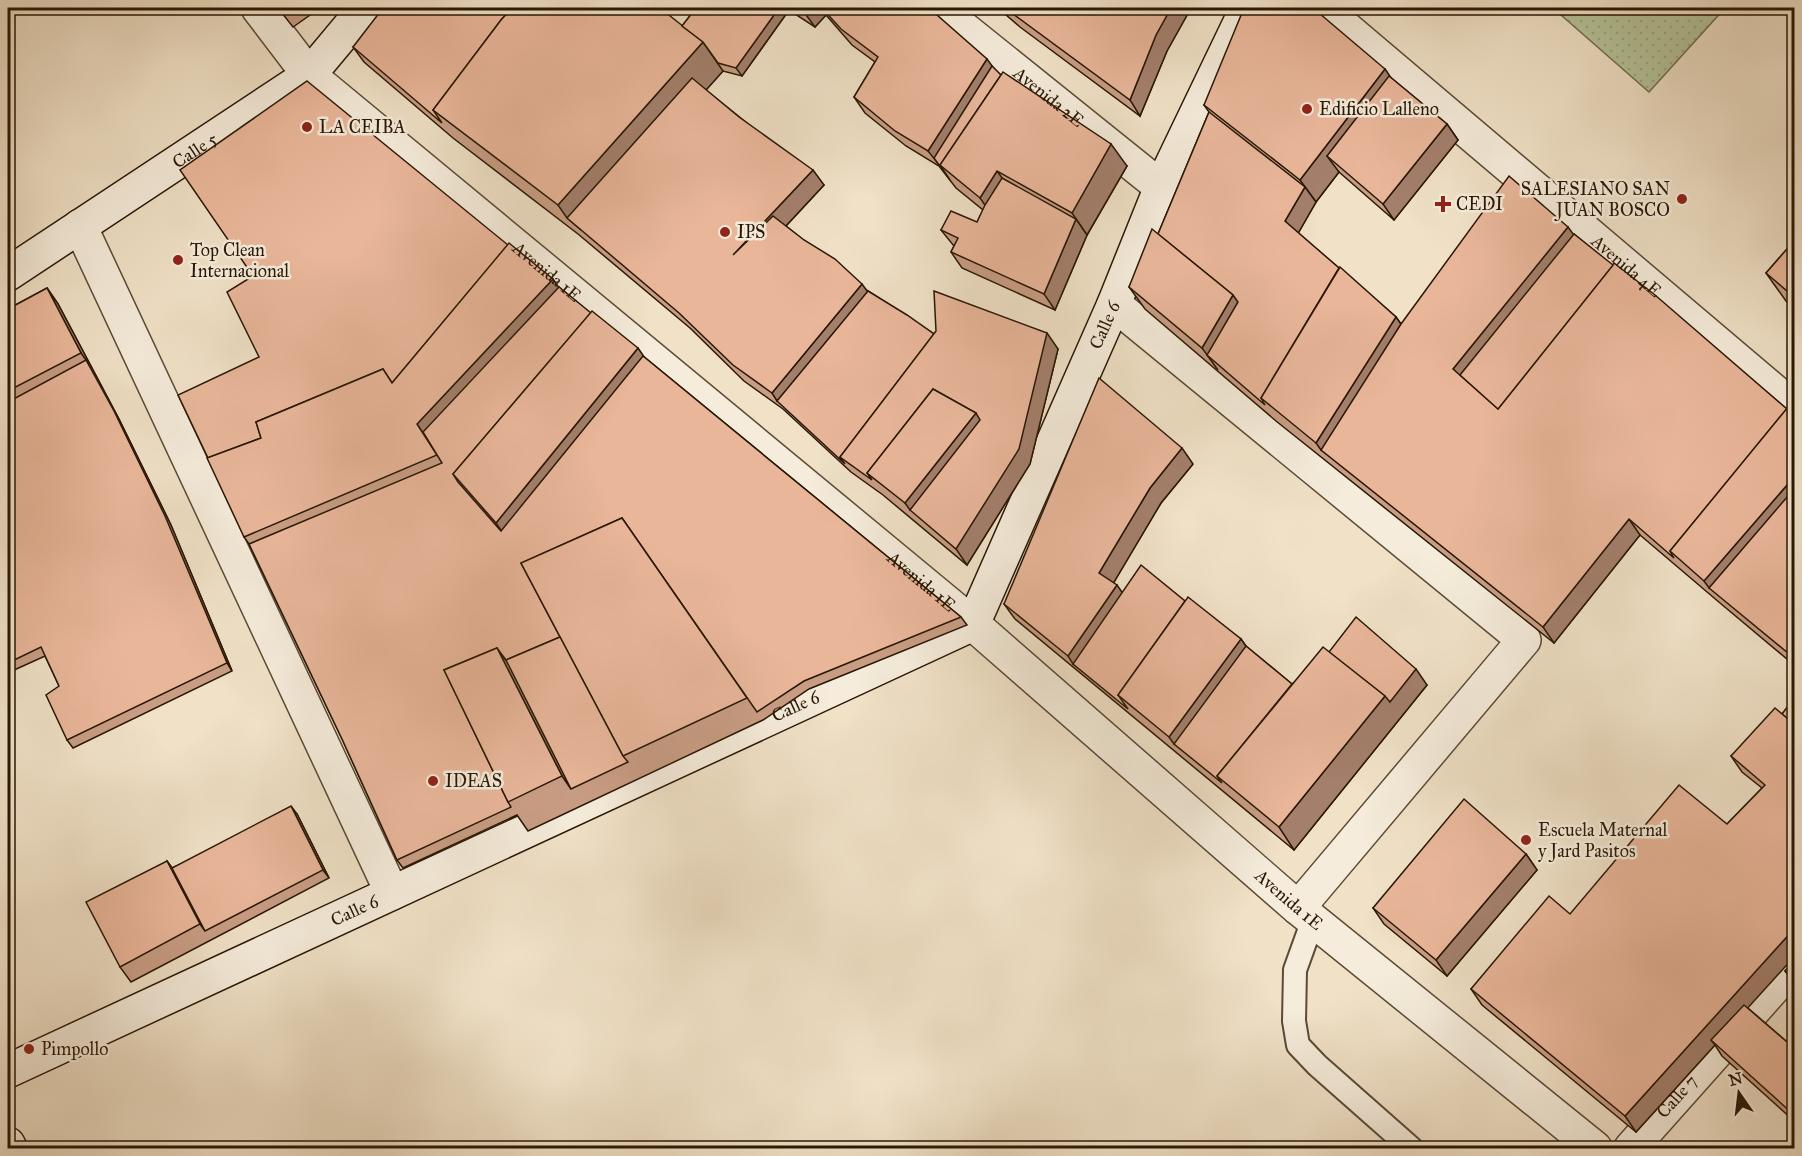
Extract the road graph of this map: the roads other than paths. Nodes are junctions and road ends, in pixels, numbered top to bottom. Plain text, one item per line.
1 (258, 8) edge
2 (365, 8) edge
3 (938, 8) edge
4 (1247, 8) edge
5 (1322, 8) edge
6 (309, 75) junction
7 (1161, 187) junction
8 (80, 226) junction
9 (8, 274) edge
10 (1114, 304) junction
11 (1794, 408) edge
12 (973, 624) junction
13 (392, 893) junction
14 (1305, 914) junction
15 (1794, 965) edge
16 (8, 1071) edge
17 (8, 1144) edge
18 (10, 1149) edge
19 (1411, 1149) edge
20 (1596, 1149) edge
21 (1631, 1149) edge

1 - 6 street, Avenida 1E
2 - 6 street, Calle 5
3 - 7 street, Avenida 2E
4 - 7 street, Calle 6
5 - 11 street, Avenida 4E
6 - 8 street, Calle 5
6 - 12 street, Avenida 1E
7 - 10 street, Calle 6
8 - 9 street, Calle 5
8 - 13 street
10 - 12 street, Calle 6
10 - 14 street
12 - 13 street, Calle 6
12 - 14 street, Avenida 1E
13 - 16 street, Calle 6
14 - 19 lane
14 - 20 street, Avenida 1E
15 - 21 street, Calle 7
17 - 18 street

